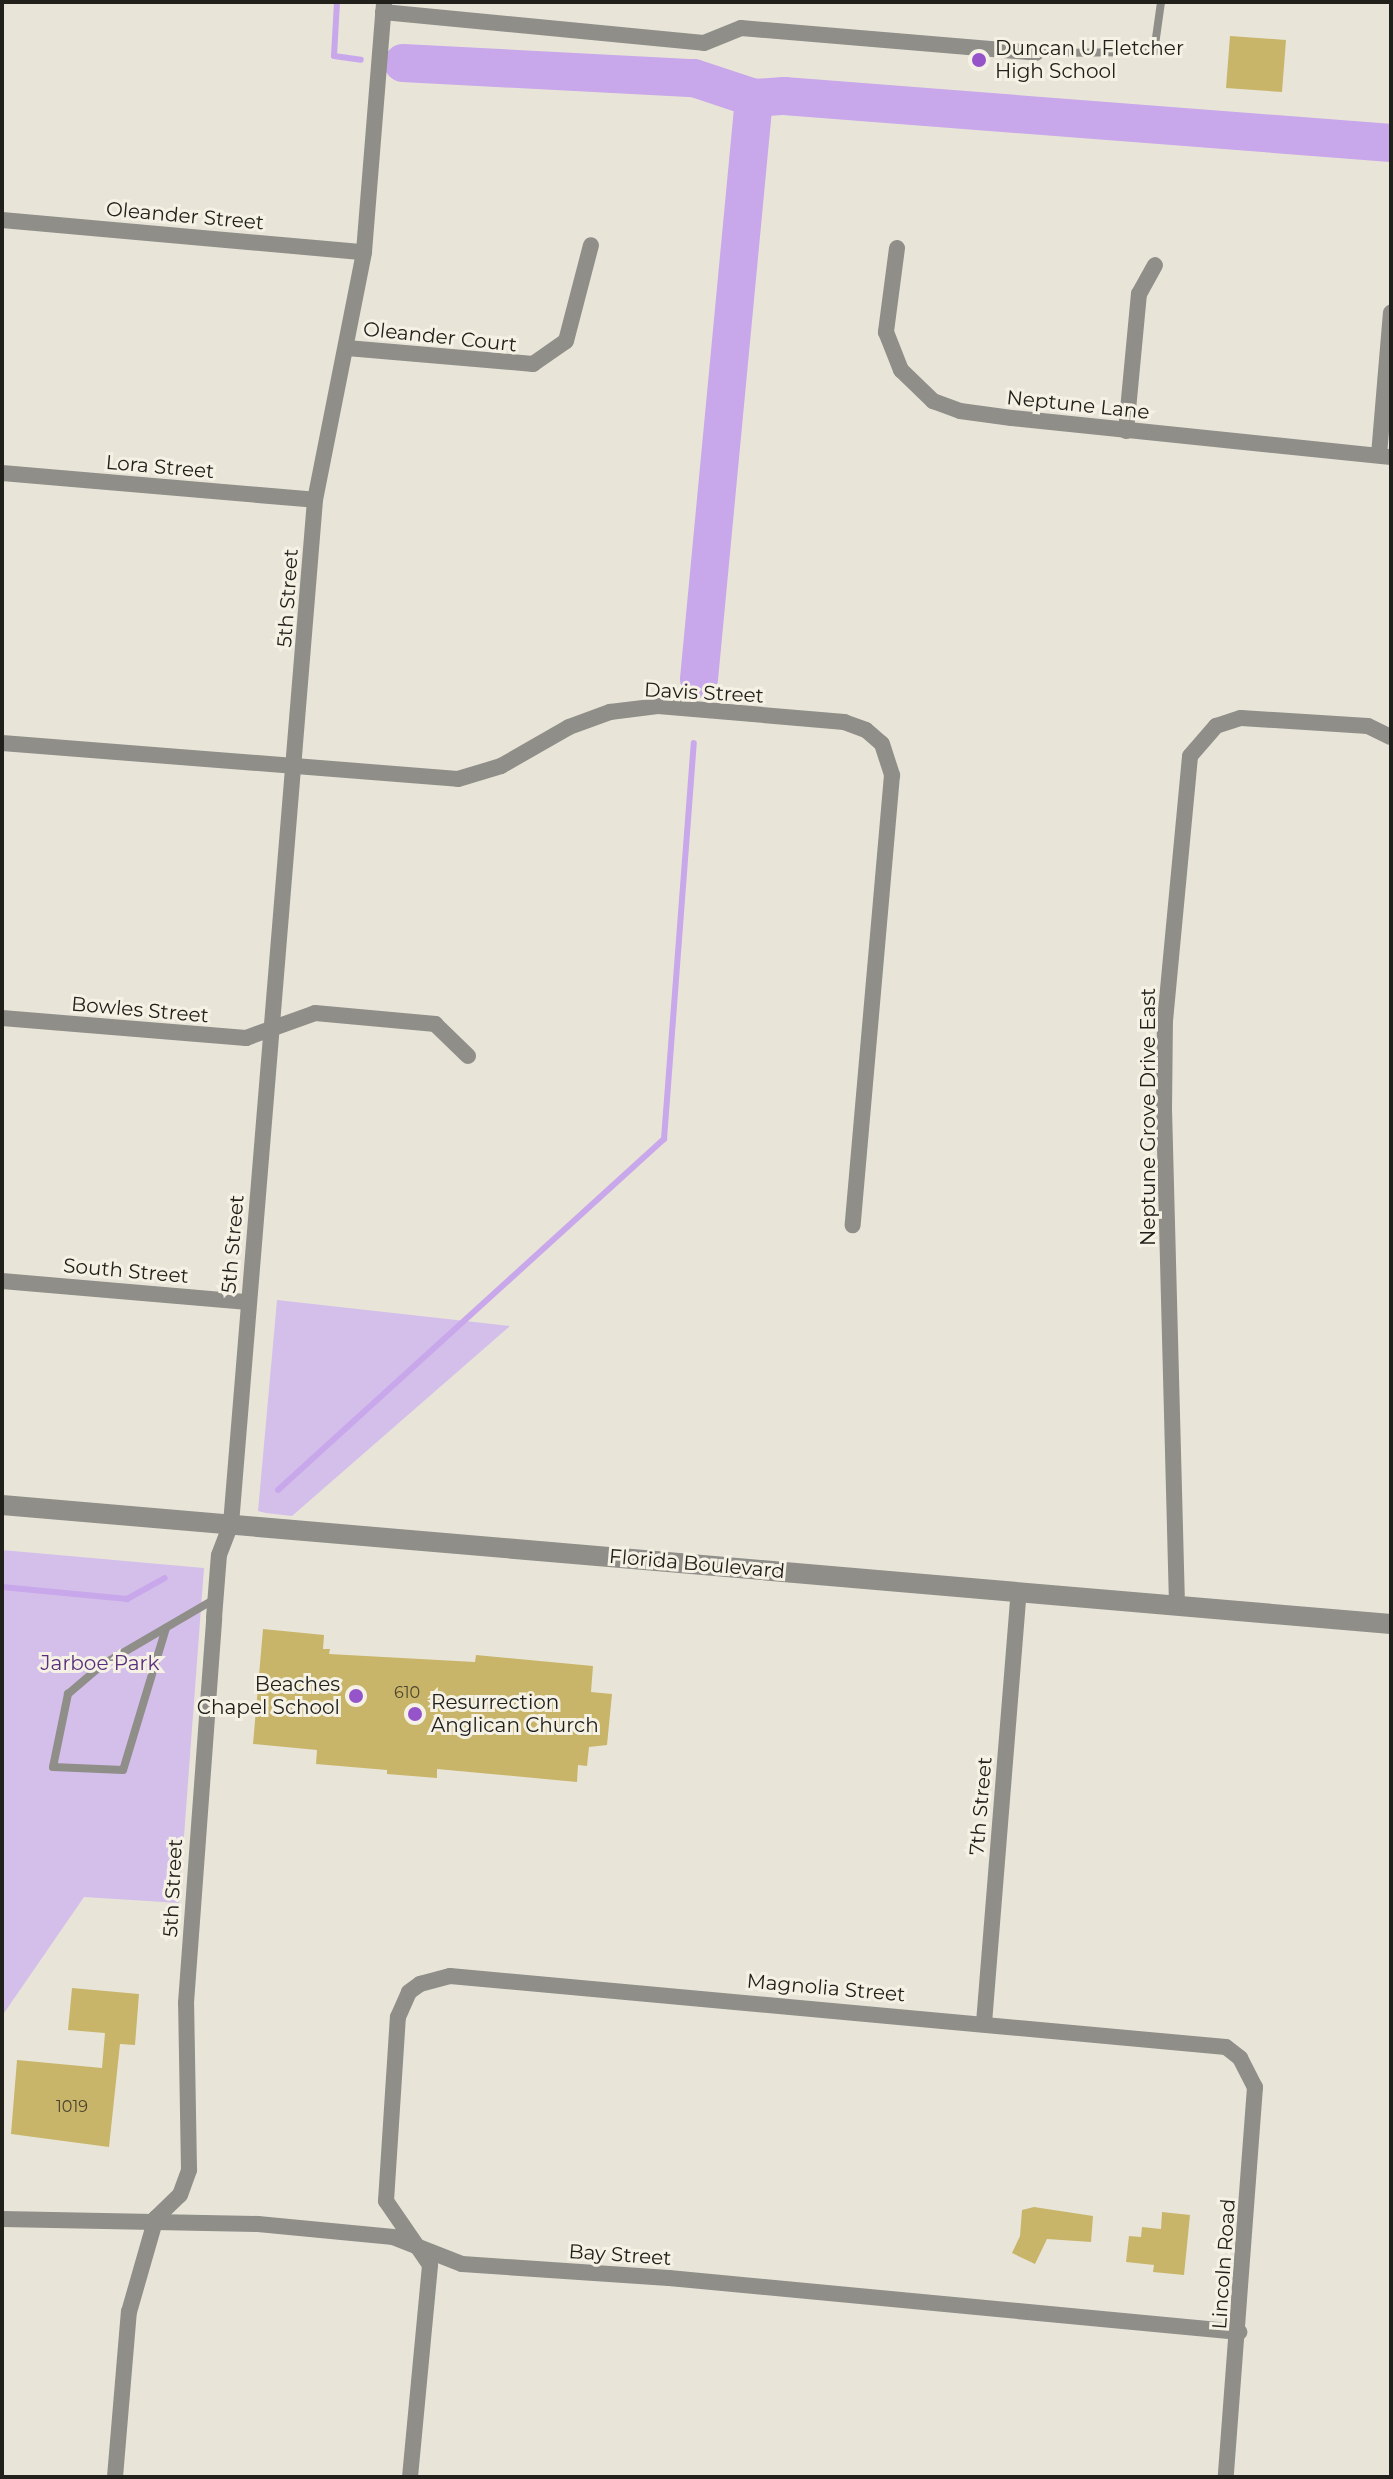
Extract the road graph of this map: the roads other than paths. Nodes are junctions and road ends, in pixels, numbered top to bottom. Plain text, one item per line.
1 (1161, 2) edge
2 (383, 7) edge
3 (1036, 53) joint
4 (2, 220) edge
5 (591, 245) dead end
6 (897, 248) dead end
7 (364, 252) junction
8 (1155, 265) dead end
9 (1391, 313) edge
10 (347, 348) junction
11 (1126, 431) junction
12 (1385, 456) edge
13 (2, 473) edge
14 (315, 500) junction
15 (1391, 737) edge
16 (2, 743) edge
17 (295, 768) junction
18 (2, 1018) edge
19 (273, 1027) junction
20 (468, 1056) dead end
21 (853, 1225) dead end
22 (2, 1281) edge
23 (248, 1302) junction
24 (2, 1505) edge
25 (231, 1524) junction
26 (1019, 1591) junction
27 (215, 1598) junction
28 (1177, 1605) junction
29 (1391, 1624) edge
30 (166, 1628) junction
31 (984, 2023) junction
32 (1240, 2058) joint
33 (156, 2218) junction
34 (2, 2219) edge
35 (416, 2247) junction
36 (1239, 2332) junction
37 (115, 2477) edge
38 (410, 2477) edge
39 (1226, 2477) edge

1 - 3 lane
2 - 3 street
2 - 7 street, 5th Street
4 - 7 street, Oleander Street
5 - 10 street, Oleander Court
6 - 11 street, Neptune Lane
7 - 10 street, 5th Street
8 - 11 street
9 - 12 street
10 - 14 street, 5th Street
11 - 12 street, Neptune Lane
13 - 14 street, Lora Street
14 - 17 street, 5th Street
15 - 28 street, Neptune Grove Drive East
16 - 17 street, Davis Street
17 - 19 street, 5th Street
17 - 21 street, Davis Street
18 - 19 street, Bowles Street
19 - 20 street, Bowles Street
19 - 23 street, 5th Street
22 - 23 street, South Street
23 - 25 street, 5th Street
24 - 25 street, Florida Boulevard
25 - 26 street, Florida Boulevard
25 - 27 street, 5th Street
26 - 28 street, Florida Boulevard
26 - 31 street, 7th Street
27 - 30 lane
27 - 33 street, 5th Street
28 - 29 street, Florida Boulevard
30 - 30 lane
31 - 32 street, Magnolia Street
31 - 35 street, Magnolia Street
32 - 36 street, Lincoln Road
33 - 34 street, Bay Street
33 - 35 street, Bay Street
33 - 37 street, 5th Street
35 - 36 street, Bay Street
35 - 38 street
36 - 39 street, Lincoln Road

